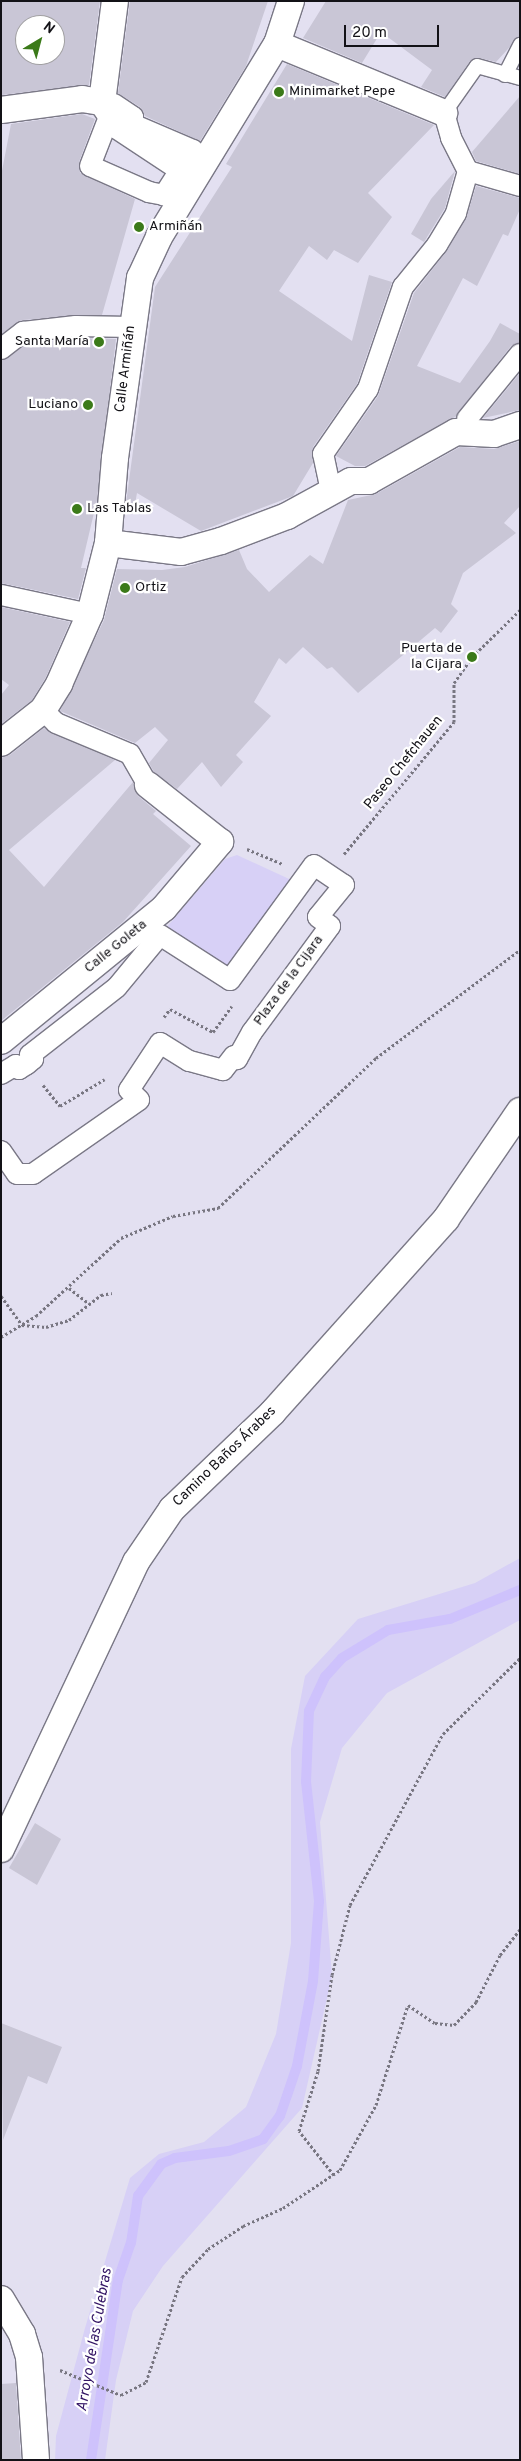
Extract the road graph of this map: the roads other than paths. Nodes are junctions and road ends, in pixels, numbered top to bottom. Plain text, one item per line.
1 (115, 1) edge
2 (290, 1) edge
3 (277, 44) junction
4 (520, 45) edge
5 (505, 75) junction
6 (520, 78) edge
7 (106, 109) junction
8 (1, 110) edge
9 (444, 113) junction
10 (468, 171) junction
11 (189, 173) junction
12 (520, 186) edge
13 (131, 328) junction
14 (1, 349) edge
15 (520, 354) edge
16 (467, 418) dead end
17 (520, 425) edge
18 (331, 491) junction
19 (108, 543) junction
20 (1, 596) edge
21 (90, 614) junction
22 (43, 710) junction
23 (1, 743) edge
24 (148, 785) joint
25 (1, 1041) edge
26 (1, 1074) edge
27 (520, 1111) edge
28 (1, 1151) edge
29 (1, 1849) edge
30 (1, 2300) edge
31 (36, 2460) edge

1 - 7 street
2 - 3 street, Calle Armiñán
3 - 9 street
3 - 11 street, Calle Armiñán
4 - 5 lane
5 - 6 lane
5 - 9 lane
7 - 8 street
7 - 11 street
7 - 11 street
9 - 10 street
10 - 12 street
10 - 18 street
11 - 13 street, Calle Armiñán
13 - 14 street
13 - 19 street, Calle Armiñán
15 - 16 street
17 - 18 street
18 - 19 street
19 - 21 street, Calle Armiñán
20 - 21 street
21 - 22 street, Calle Armiñán
22 - 23 street, Calle Armiñán
22 - 24 street
24 - 25 street, Calle Goleta
26 - 28 street, Plaza de la Cijara
27 - 29 street, Camino Baños Árabes
30 - 31 street

